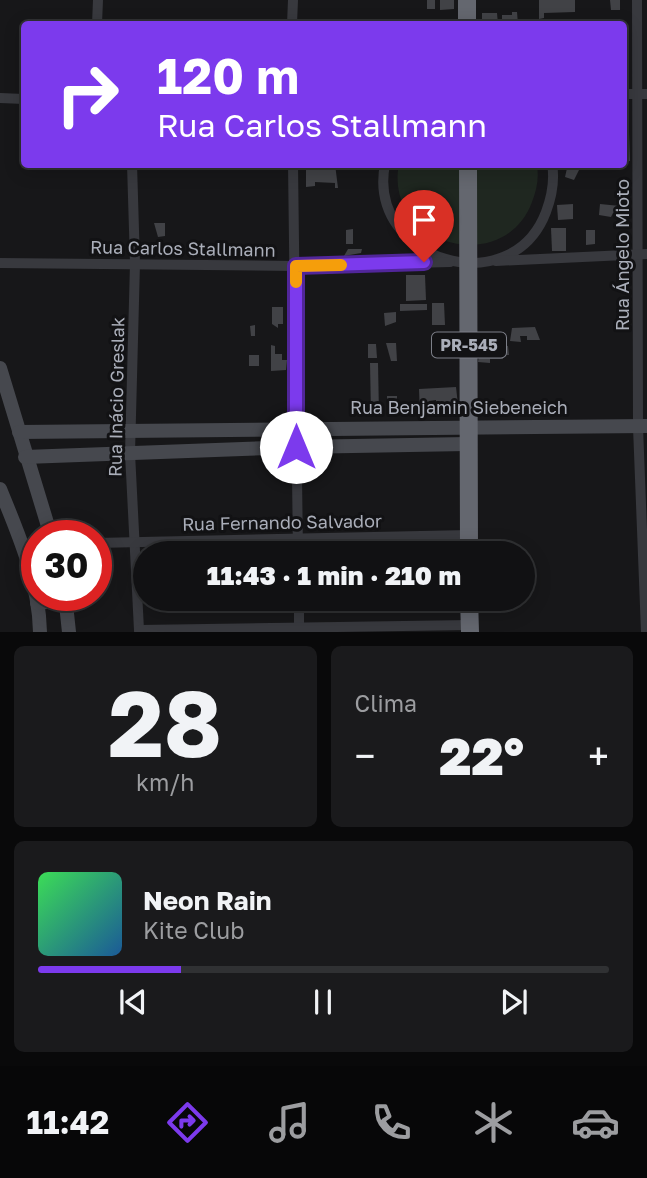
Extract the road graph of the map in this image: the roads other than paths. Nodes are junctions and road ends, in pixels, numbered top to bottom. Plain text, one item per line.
1 (98, 0) edge
2 (293, 0) edge
3 (467, 0) edge
4 (638, 0) edge
5 (97, 21) edge
6 (292, 21) edge
7 (467, 21) edge
8 (643, 94) edge
9 (0, 98) edge
10 (21, 99) edge
11 (132, 168) edge
12 (293, 168) edge
13 (385, 168) edge
14 (468, 168) edge
15 (552, 168) edge
16 (643, 254) edge
17 (450, 261) junction
18 (135, 262) junction
19 (0, 263) edge
20 (477, 263) junction
21 (296, 266) junction
22 (0, 368) edge
23 (4, 396) edge
24 (468, 426) junction
25 (642, 426) edge
26 (296, 429) junction
27 (130, 431) junction
28 (19, 432) junction
29 (467, 444) junction
30 (296, 447) junction
31 (130, 453) junction
32 (25, 457) junction
33 (0, 489) edge
34 (46, 520) edge
35 (469, 535) junction
36 (298, 538) junction
37 (21, 541) edge
38 (133, 541) edge
39 (135, 541) joint
40 (469, 541) edge
41 (112, 542) edge
42 (38, 611) edge
43 (67, 611) edge
44 (139, 611) edge
45 (299, 611) edge
46 (469, 611) edge
47 (299, 627) junction
48 (369, 629) edge
49 (470, 629) edge
50 (275, 630) edge
51 (140, 631) edge
52 (40, 632) edge
53 (69, 632) edge
54 (646, 632) edge

1 - 5 street
2 - 6 street
3 - 7 highway
4 - 8 street, Rua Ángelo Mioto
8 - 16 street, Rua Ángelo Mioto
9 - 10 street
11 - 18 street, Rua Inácio Greslak
12 - 21 street
13 - 17 street
14 - 20 highway, PR-545
15 - 20 street
16 - 20 street
16 - 25 street, Rua Ángelo Mioto
17 - 20 street
17 - 21 street, Rua Carlos Stallmann
18 - 19 street, Rua Carlos Stallmann
18 - 21 street, Rua Carlos Stallmann
18 - 27 street, Rua Inácio Greslak
20 - 24 highway, PR-545
21 - 26 street
22 - 23 street
23 - 28 street
24 - 25 street, Rua Benjamin Siebeneich
24 - 26 street, Rua Benjamin Siebeneich
24 - 29 highway, PR-545
25 - 54 street, Rua Ángelo Mioto
26 - 27 street, Rua Benjamin Siebeneich
26 - 30 street
27 - 28 street, Rua Benjamin Siebeneich
27 - 31 street, Rua Inácio Greslak
28 - 32 street
29 - 30 street, Rua Benjamin Siebeneich
29 - 35 highway, PR-545
30 - 31 street, Rua Benjamin Siebeneich
30 - 36 street
31 - 32 street, Rua Benjamin Siebeneich
31 - 39 street, Rua Inácio Greslak
32 - 34 street
33 - 37 street
35 - 36 street, Rua Fernando Salvador
35 - 40 highway, PR-545
36 - 39 street, Rua Fernando Salvador
38 - 41 street, Rua Fernando Salvador
42 - 52 street
43 - 53 street
44 - 51 street, Rua Inácio Greslak
45 - 47 street
46 - 49 highway
47 - 48 street
47 - 50 street
48 - 49 street
50 - 51 street

